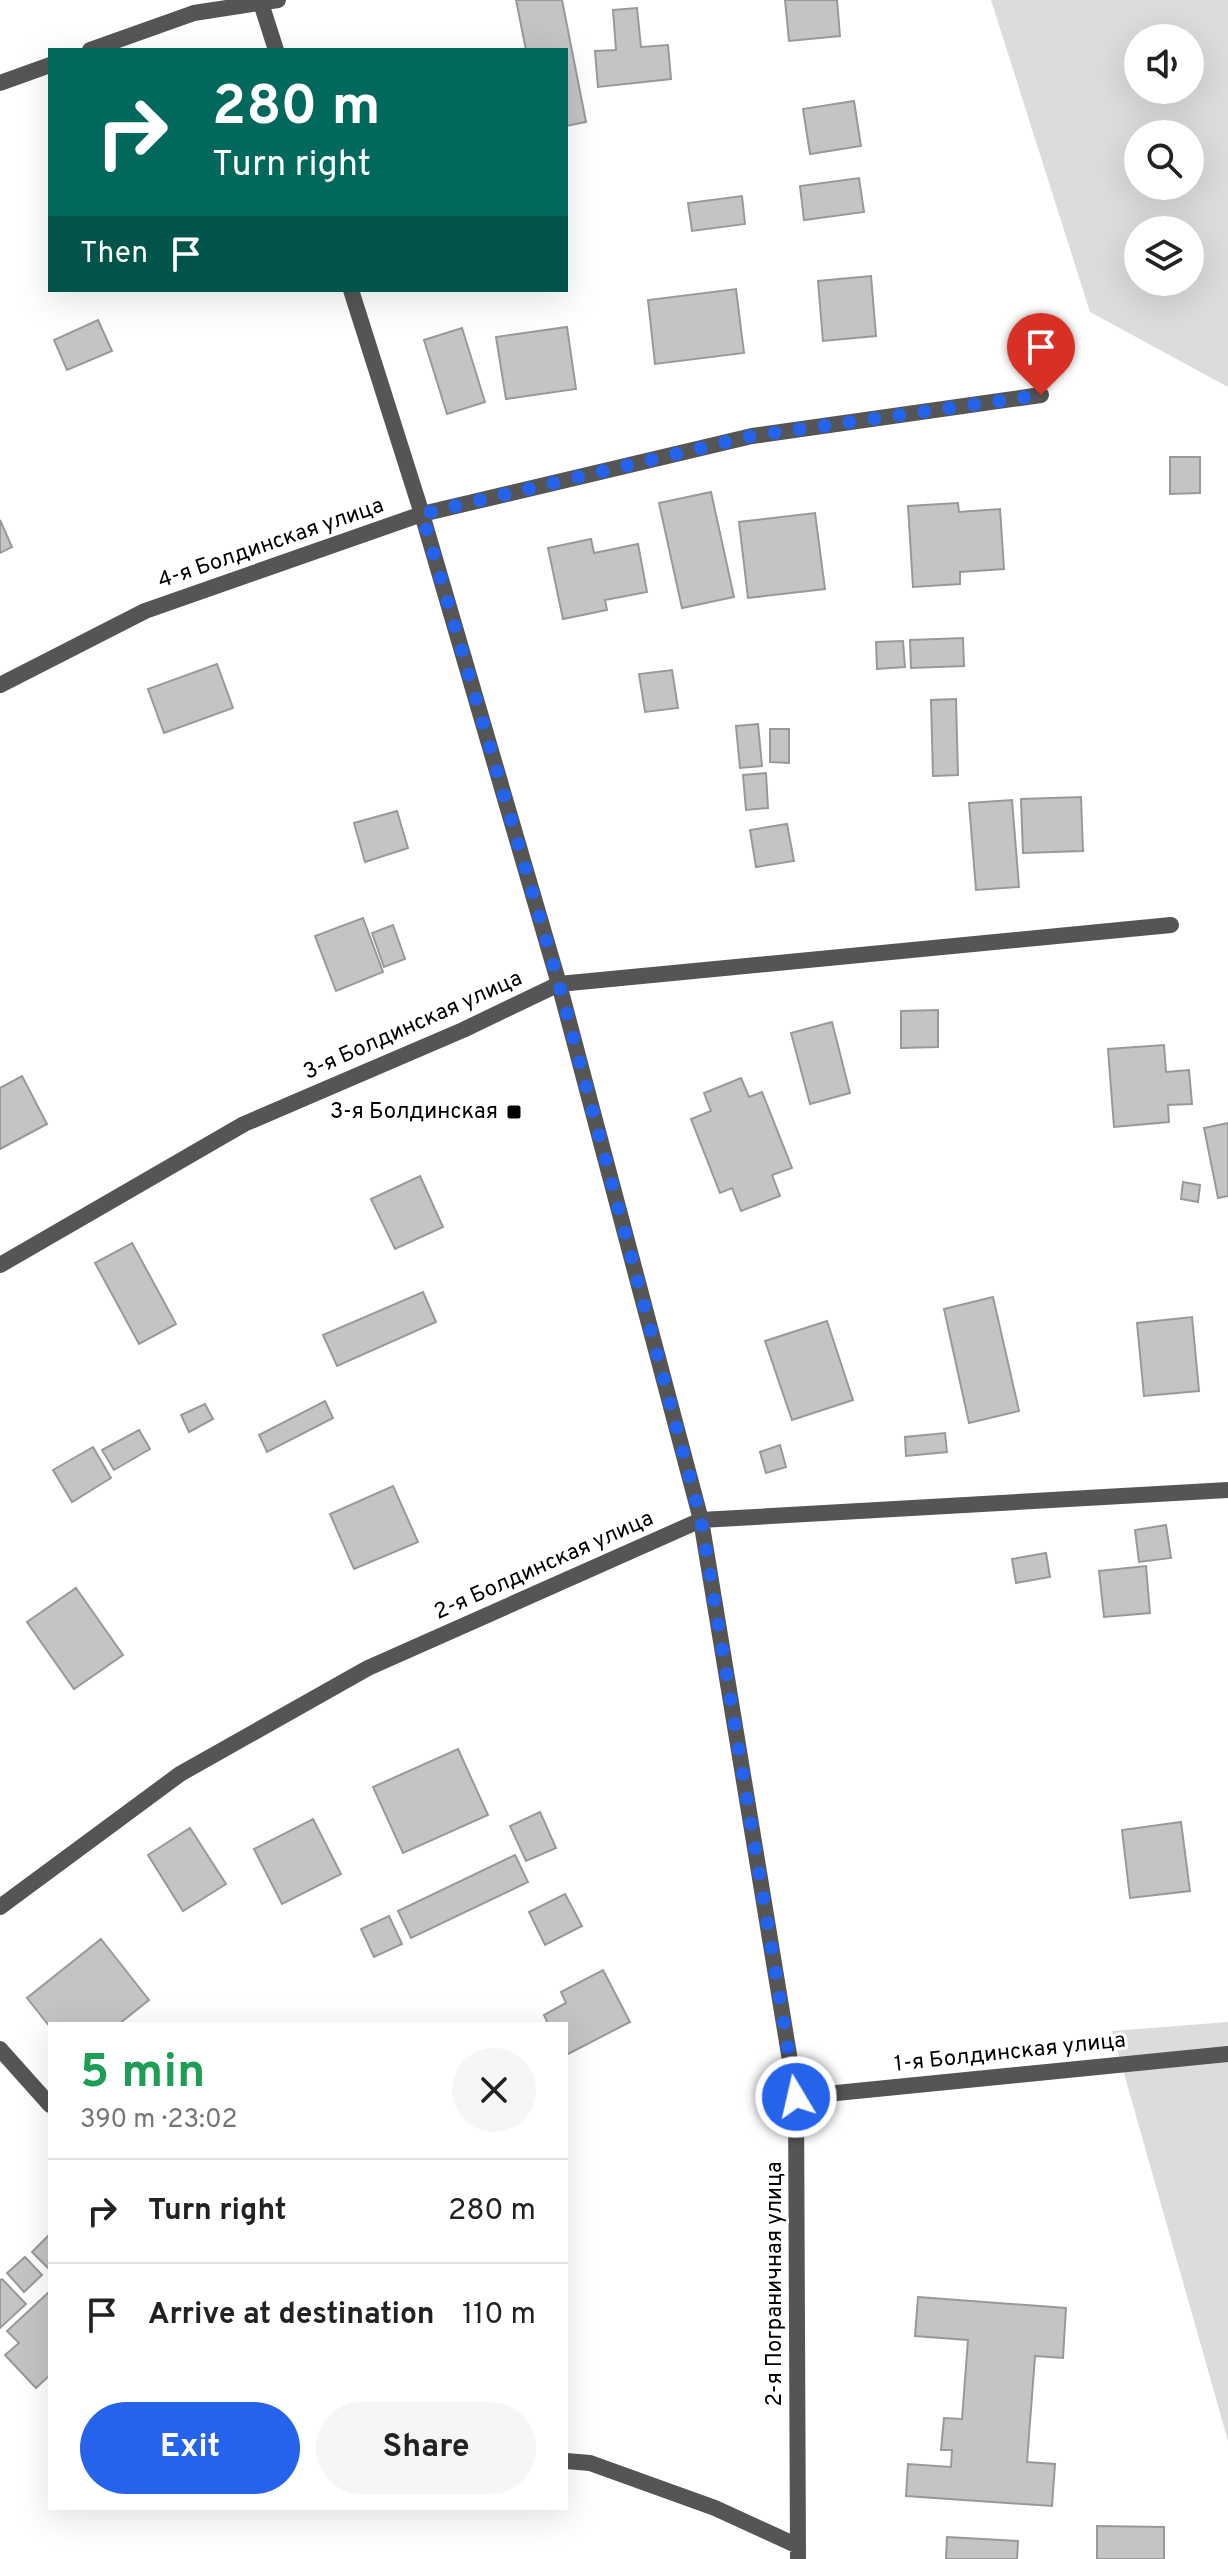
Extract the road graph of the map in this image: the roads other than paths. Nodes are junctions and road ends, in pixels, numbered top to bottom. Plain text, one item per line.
1 (266, 1) edge
2 (96, 48) edge
3 (276, 48) edge
4 (48, 66) edge
5 (0, 83) edge
6 (352, 292) edge
7 (1041, 395) dead end
8 (422, 514) junction
9 (0, 685) edge
10 (1171, 925) dead end
11 (559, 984) junction
12 (0, 1265) edge
13 (1228, 1490) edge
14 (701, 1520) junction
15 (0, 1907) edge
16 (0, 2049) edge
17 (1228, 2054) edge
18 (796, 2097) junction
19 (48, 2103) edge
20 (568, 2461) edge
21 (798, 2552) edge

1 - 2 street
1 - 3 street
4 - 5 street
6 - 8 street, 2-я Пограничная улица
7 - 8 street, 4-я Болдинская улица
8 - 9 street, 4-я Болдинская улица
8 - 11 street, 2-я Пограничная улица
10 - 11 street, 3-я Болдинская улица
11 - 12 street, 3-я Болдинская улица
11 - 14 street, 2-я Пограничная улица
13 - 14 street, 2-я Болдинская улица
14 - 15 street, 2-я Болдинская улица
14 - 18 street, 2-я Пограничная улица
16 - 19 street
17 - 18 street, 1-я Болдинская улица
18 - 21 street, 2-я Пограничная улица
20 - 21 street

